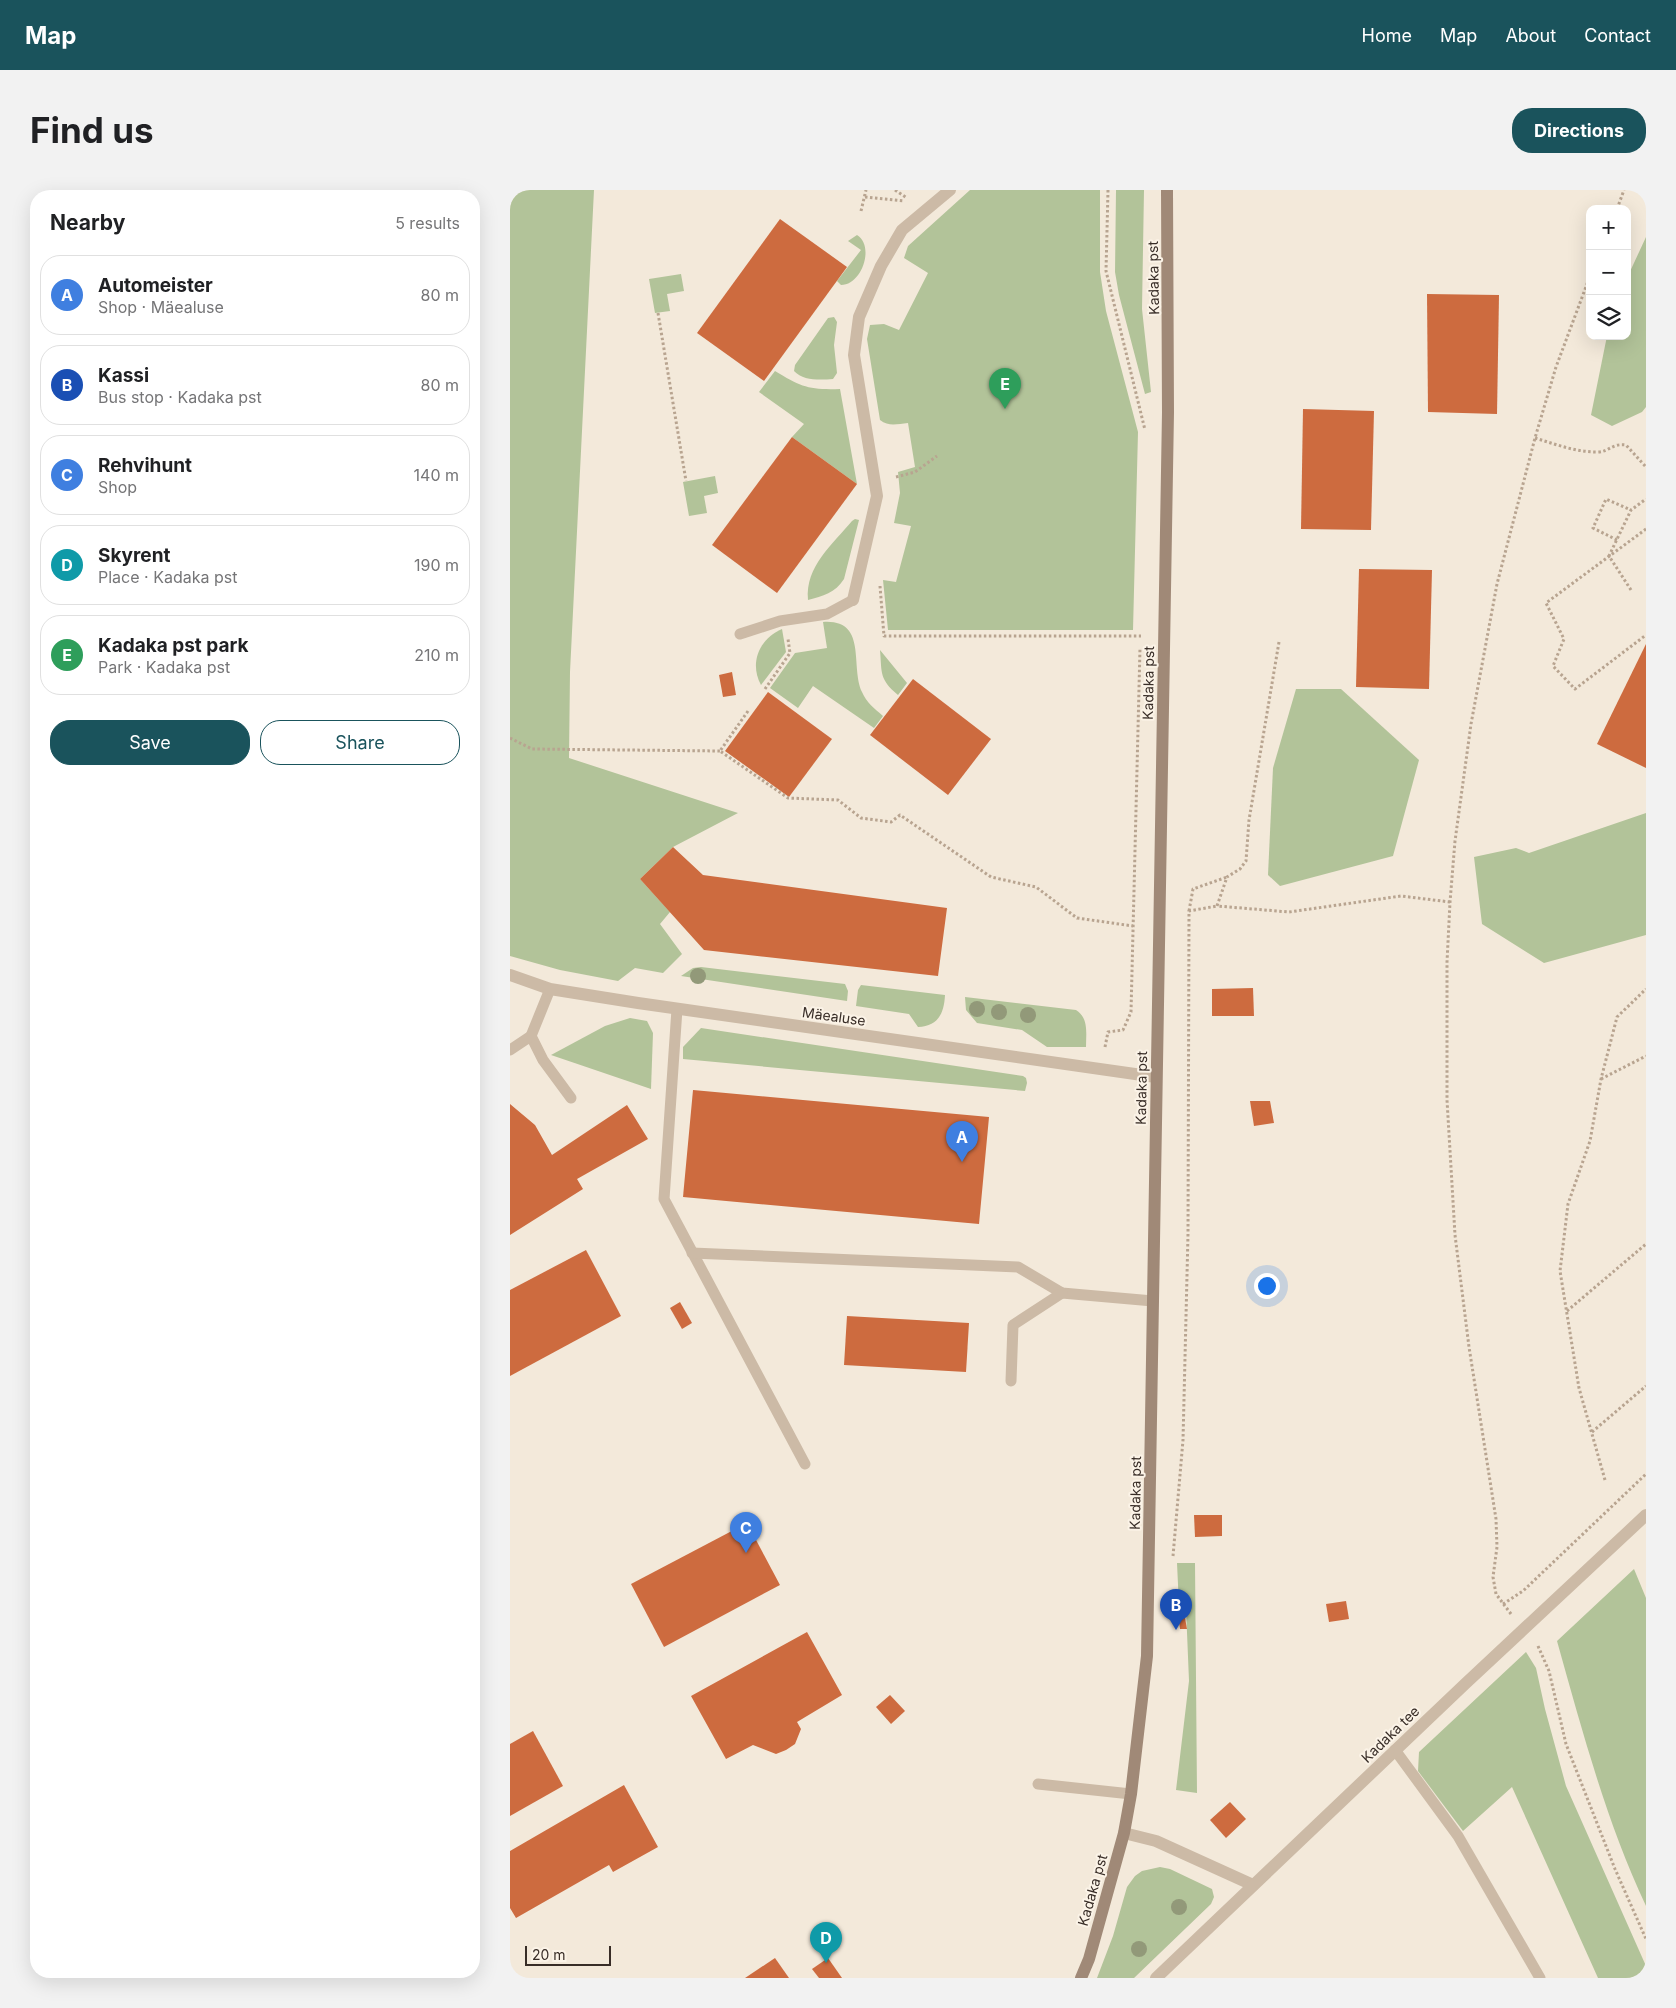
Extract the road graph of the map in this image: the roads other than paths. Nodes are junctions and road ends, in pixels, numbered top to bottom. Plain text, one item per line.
1 (950, 190) edge
2 (1167, 190) edge
3 (852, 600) joint
4 (740, 634) dead end
5 (510, 975) edge
6 (550, 989) junction
7 (676, 1009) junction
8 (531, 1036) junction
9 (510, 1050) edge
10 (1156, 1077) junction
11 (571, 1098) dead end
12 (692, 1253) junction
13 (1062, 1293) junction
14 (1153, 1301) junction
15 (1011, 1381) dead end
16 (804, 1464) dead end
17 (1646, 1515) edge
18 (1396, 1750) junction
19 (1038, 1784) dead end
20 (1131, 1794) junction
21 (1124, 1833) junction
22 (1253, 1885) junction
23 (1081, 1978) edge
24 (1156, 1978) edge
25 (1540, 1978) edge

1 - 3 street
2 - 10 main road, Kadaka pst
3 - 4 lane
5 - 6 street, Mäealuse
6 - 7 street, Mäealuse
6 - 8 lane
7 - 10 street, Mäealuse
7 - 12 lane
8 - 9 lane
8 - 11 lane
10 - 14 main road, Kadaka pst
12 - 13 lane
12 - 16 lane
13 - 14 lane
13 - 15 lane
14 - 20 main road, Kadaka pst
17 - 18 street, Kadaka tee
18 - 22 street, Kadaka tee
18 - 25 lane
19 - 20 lane
20 - 21 main road, Kadaka pst
21 - 22 street
21 - 23 main road, Kadaka pst
22 - 24 street, Kadaka tee

